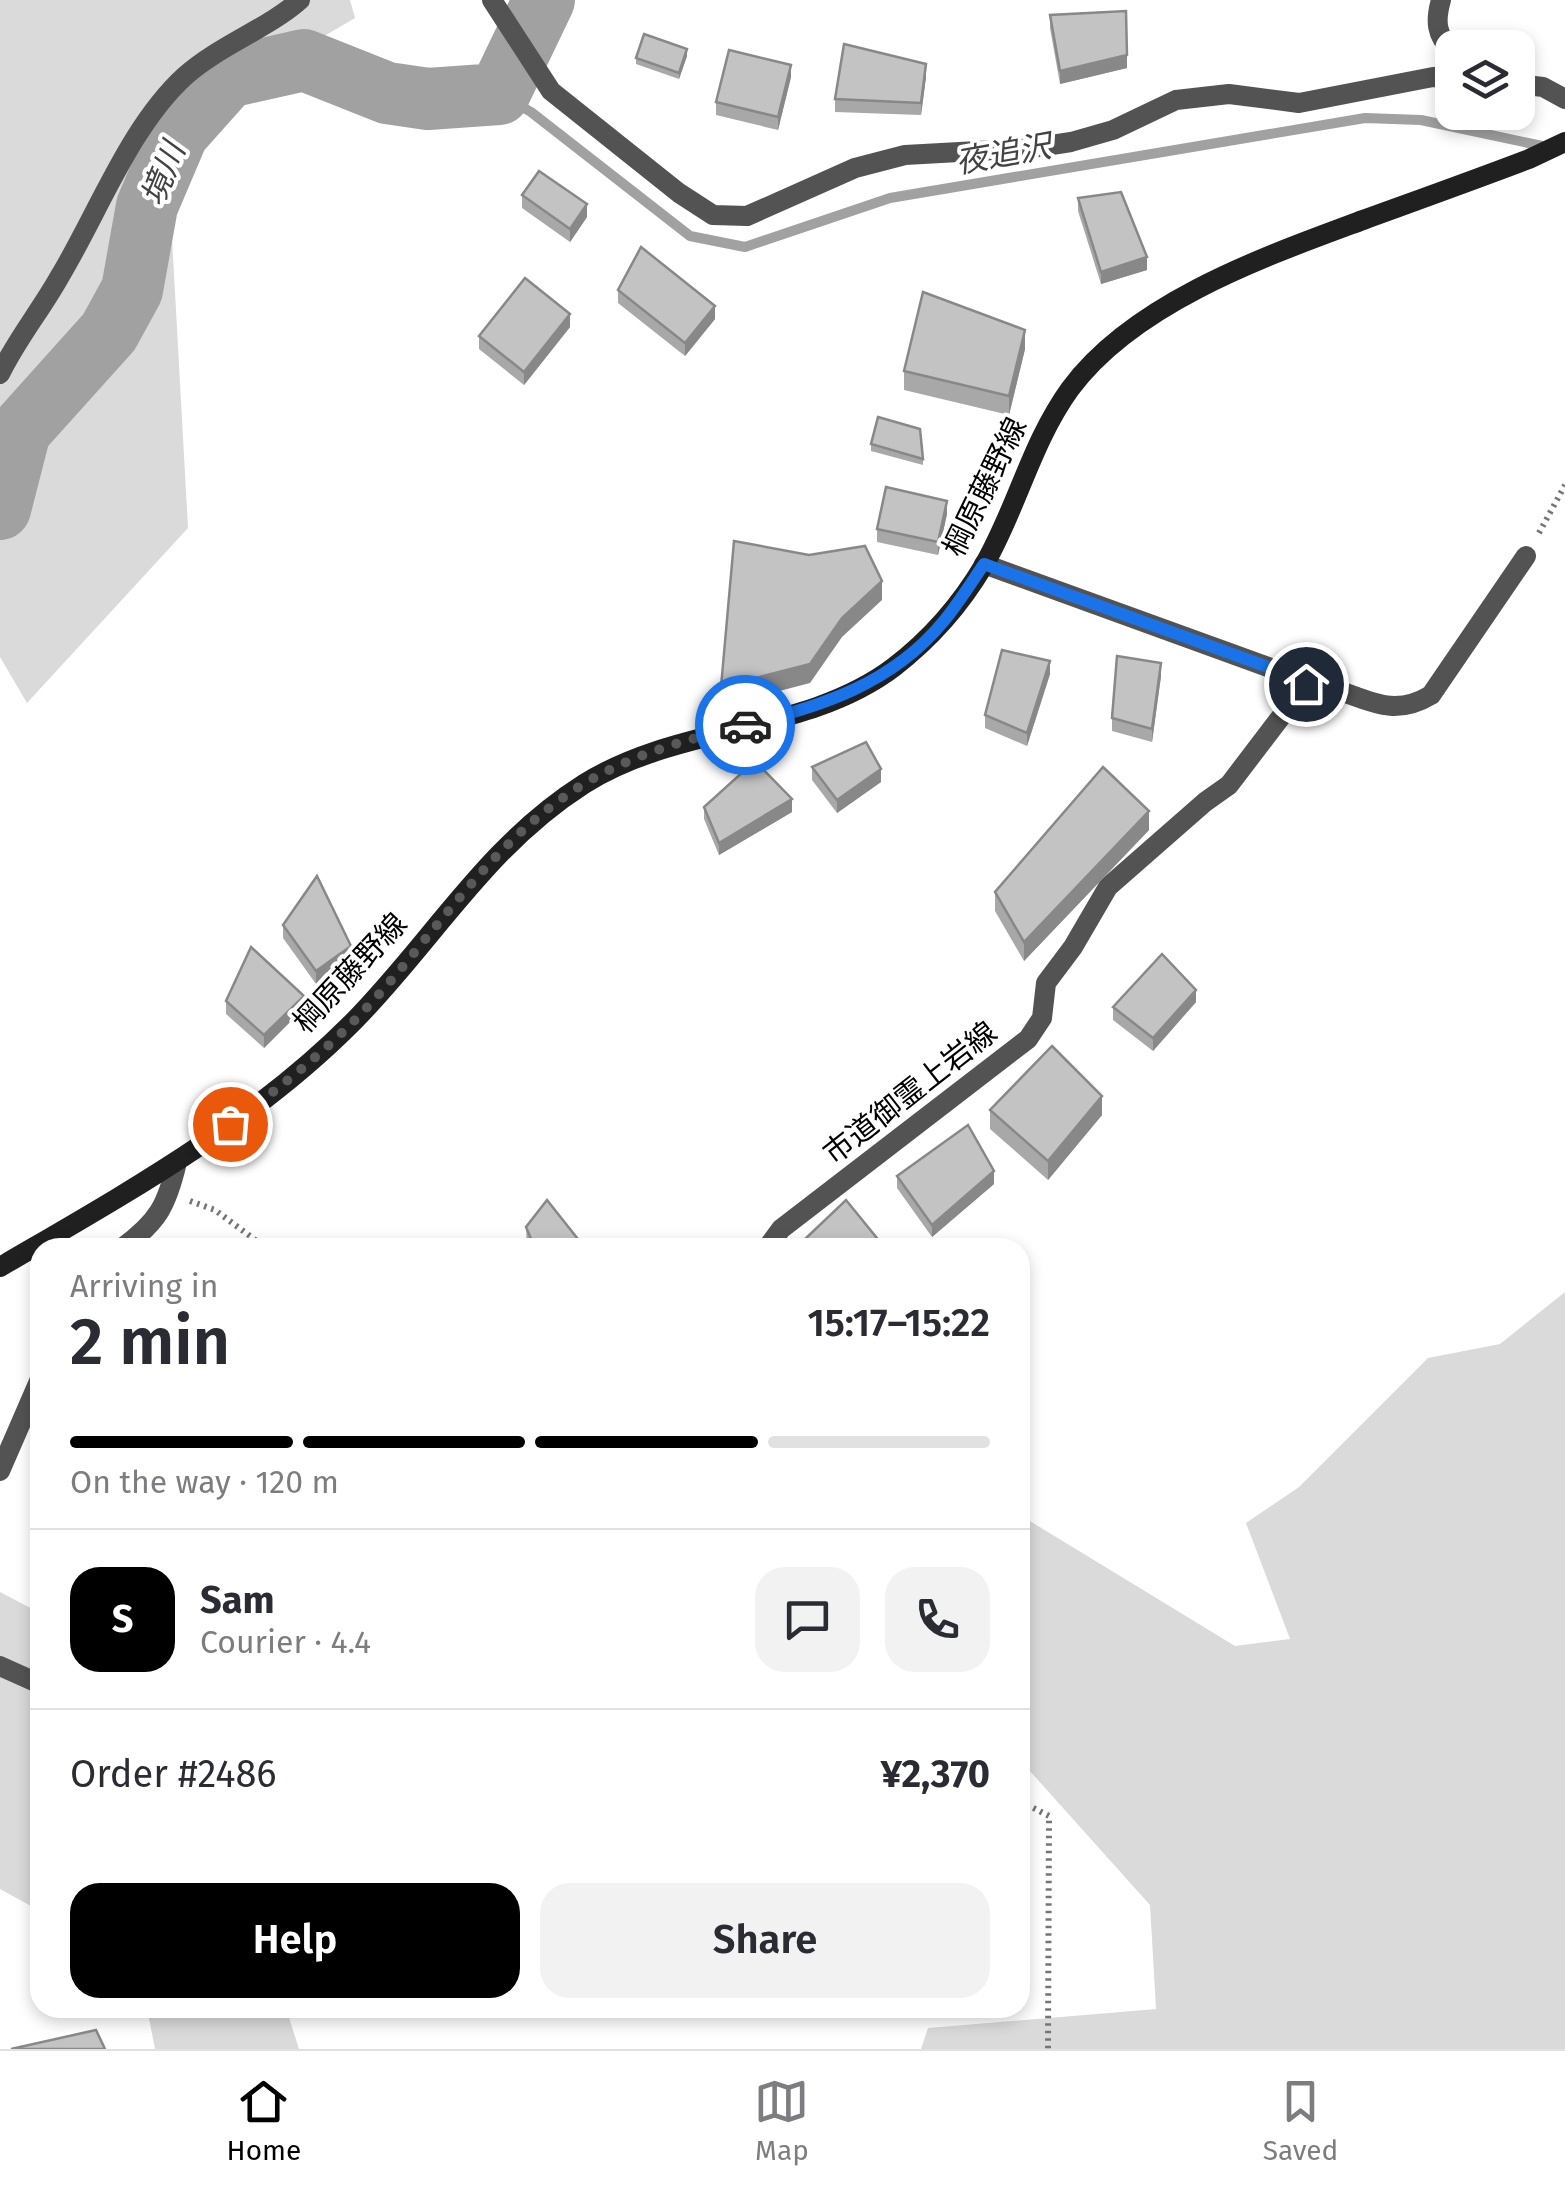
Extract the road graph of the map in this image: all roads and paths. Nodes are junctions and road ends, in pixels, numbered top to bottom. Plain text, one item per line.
1 (300, 0) edge
2 (492, 0) edge
3 (1441, 0) edge
4 (1438, 30) edge
5 (1435, 78) edge
6 (1535, 82) edge
7 (1535, 86) edge
8 (1543, 87) junction
9 (1565, 99) edge
10 (1565, 142) edge
11 (0, 374) edge
12 (1565, 485) edge
13 (1526, 556) joint
14 (984, 564) junction
15 (1306, 684) junction
16 (176, 1162) junction
17 (170, 1194) junction
18 (49, 1238) edge
19 (135, 1238) edge
20 (253, 1238) edge
21 (774, 1238) edge
22 (30, 1249) edge
23 (0, 1267) edge
24 (30, 1402) edge
25 (0, 1470) edge
26 (0, 1666) edge
27 (30, 1680) edge
28 (1030, 1806) edge
29 (1048, 2049) edge

1 - 11 street
2 - 5 street
3 - 4 street
6 - 8 street
7 - 8 street
8 - 9 street
10 - 14 main road, 棡原藤野線
12 - 13 path
13 - 15 street
14 - 15 street
14 - 16 main road, 棡原藤野線
15 - 21 street, 市道御霊上岩線
16 - 17 street
16 - 18 main road, 棡原藤野線
17 - 19 street
17 - 20 path
22 - 23 main road, 棡原藤野線
24 - 25 street
26 - 27 street
28 - 29 path

